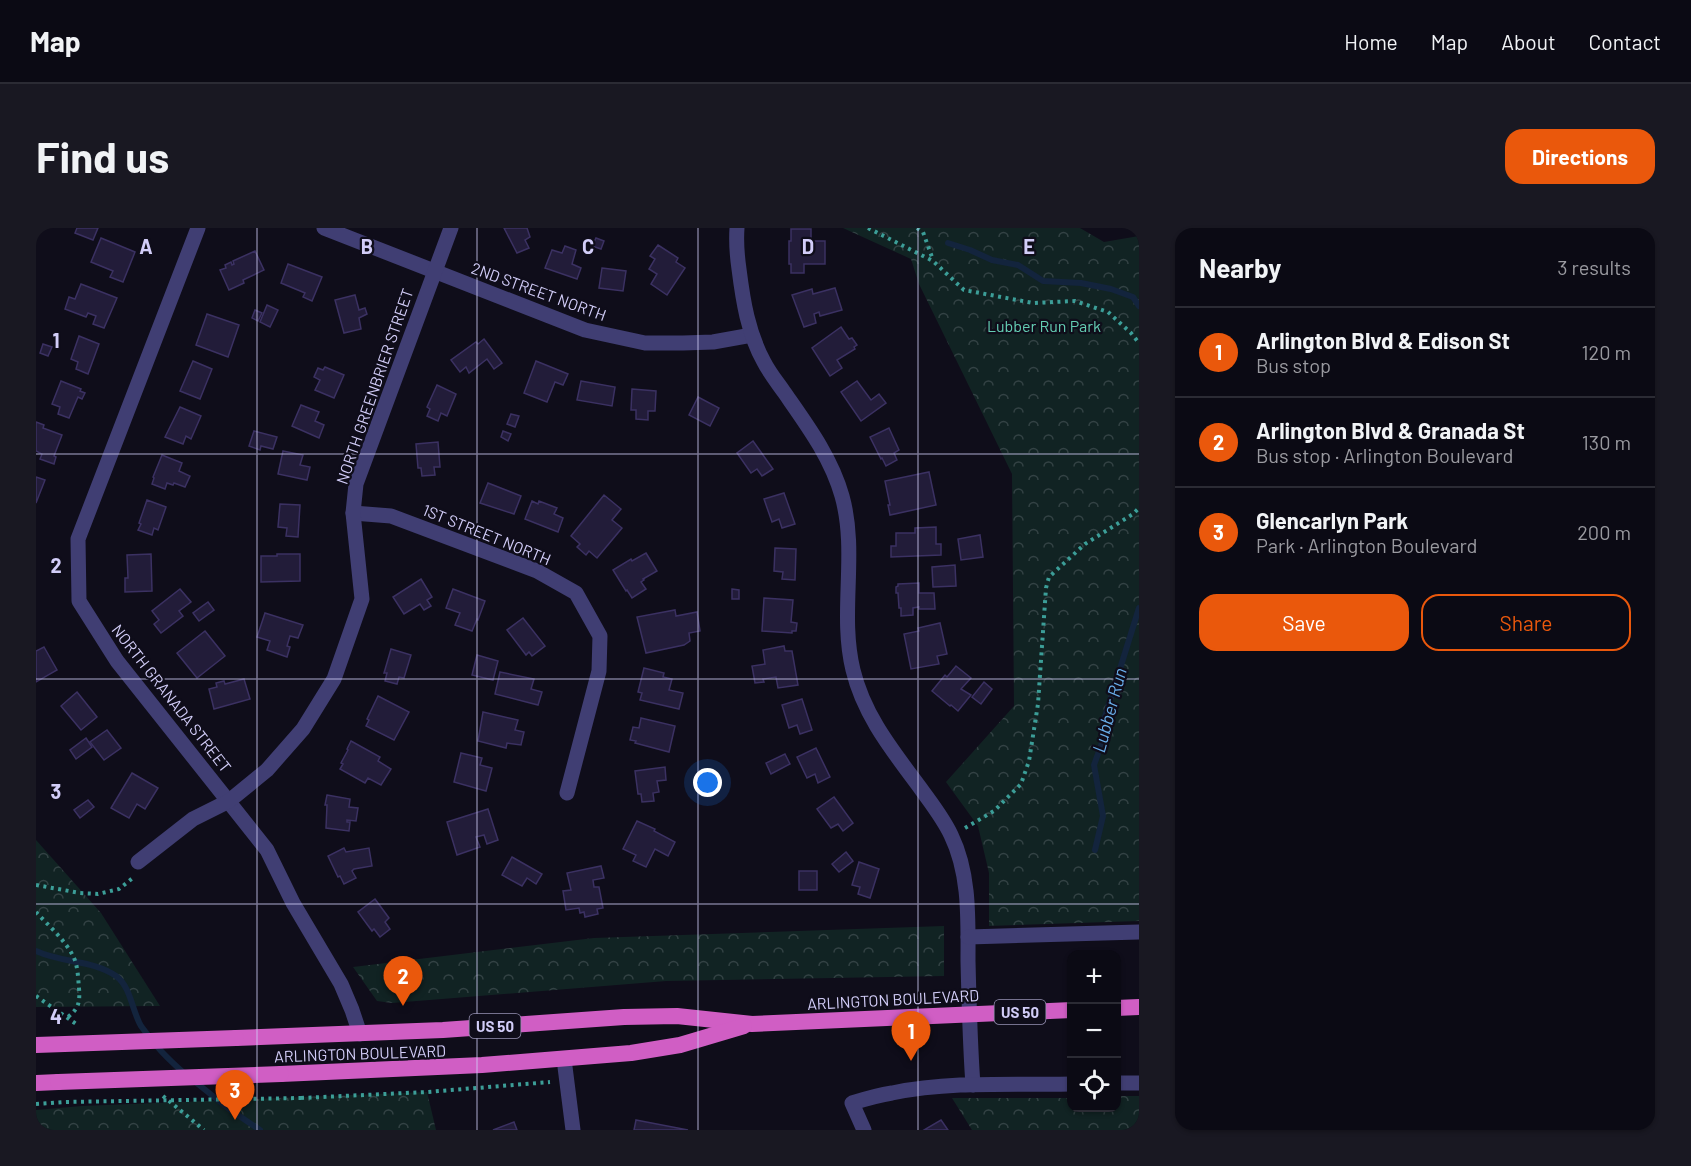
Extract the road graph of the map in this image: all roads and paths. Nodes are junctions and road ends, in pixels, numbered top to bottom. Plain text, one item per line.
1 (198, 228) edge
2 (324, 228) edge
3 (451, 228) edge
4 (737, 228) edge
5 (868, 228) edge
6 (917, 228) edge
7 (933, 261) junction
8 (434, 272) junction
9 (752, 335) junction
10 (1139, 343) edge
11 (1139, 508) edge
12 (353, 513) junction
13 (567, 793) dead end
14 (229, 801) junction
15 (951, 835) junction
16 (138, 862) joint
17 (36, 885) edge
18 (36, 912) edge
19 (1139, 932) edge
20 (968, 937) junction
21 (1139, 1007) edge
22 (1121, 1008) edge
23 (1067, 1010) edge
24 (969, 1013) junction
25 (68, 1017) dead end
26 (752, 1024) junction
27 (360, 1034) junction
28 (36, 1045) edge
29 (564, 1059) junction
30 (566, 1081) junction
31 (36, 1083) edge
32 (1121, 1083) edge
33 (1139, 1083) edge
34 (1067, 1084) edge
35 (973, 1085) junction
36 (36, 1104) edge
37 (573, 1130) edge
38 (864, 1130) edge

1 - 14 street, NORTH GRANADA STREET
2 - 8 street, 2ND STREET NORTH
3 - 8 street, NORTH GREENBRIER STREET
4 - 9 street
5 - 7 path
6 - 7 path
7 - 10 path
8 - 9 street, 2ND STREET NORTH
8 - 12 street, NORTH GREENBRIER STREET
9 - 15 street
11 - 15 path
12 - 13 street, 1ST STREET NORTH
12 - 14 street, NORTH GREENBRIER STREET
14 - 16 street, NORTH GREENBRIER STREET
14 - 27 street, NORTH GRANADA STREET
15 - 20 street
16 - 17 path
18 - 25 path
19 - 20 street
20 - 24 street
21 - 22 highway
23 - 24 highway, ARLINGTON BOULEVARD / US 50
24 - 26 highway, ARLINGTON BOULEVARD / US 50
24 - 35 street
26 - 27 highway, ARLINGTON BOULEVARD / US 50
26 - 29 highway, ARLINGTON BOULEVARD / US 50
27 - 28 highway, ARLINGTON BOULEVARD / US 50, bridge
29 - 30 street
29 - 31 highway, ARLINGTON BOULEVARD / US 50, bridge
30 - 36 path, bridge
30 - 37 street
32 - 33 street
34 - 35 street
35 - 38 street

